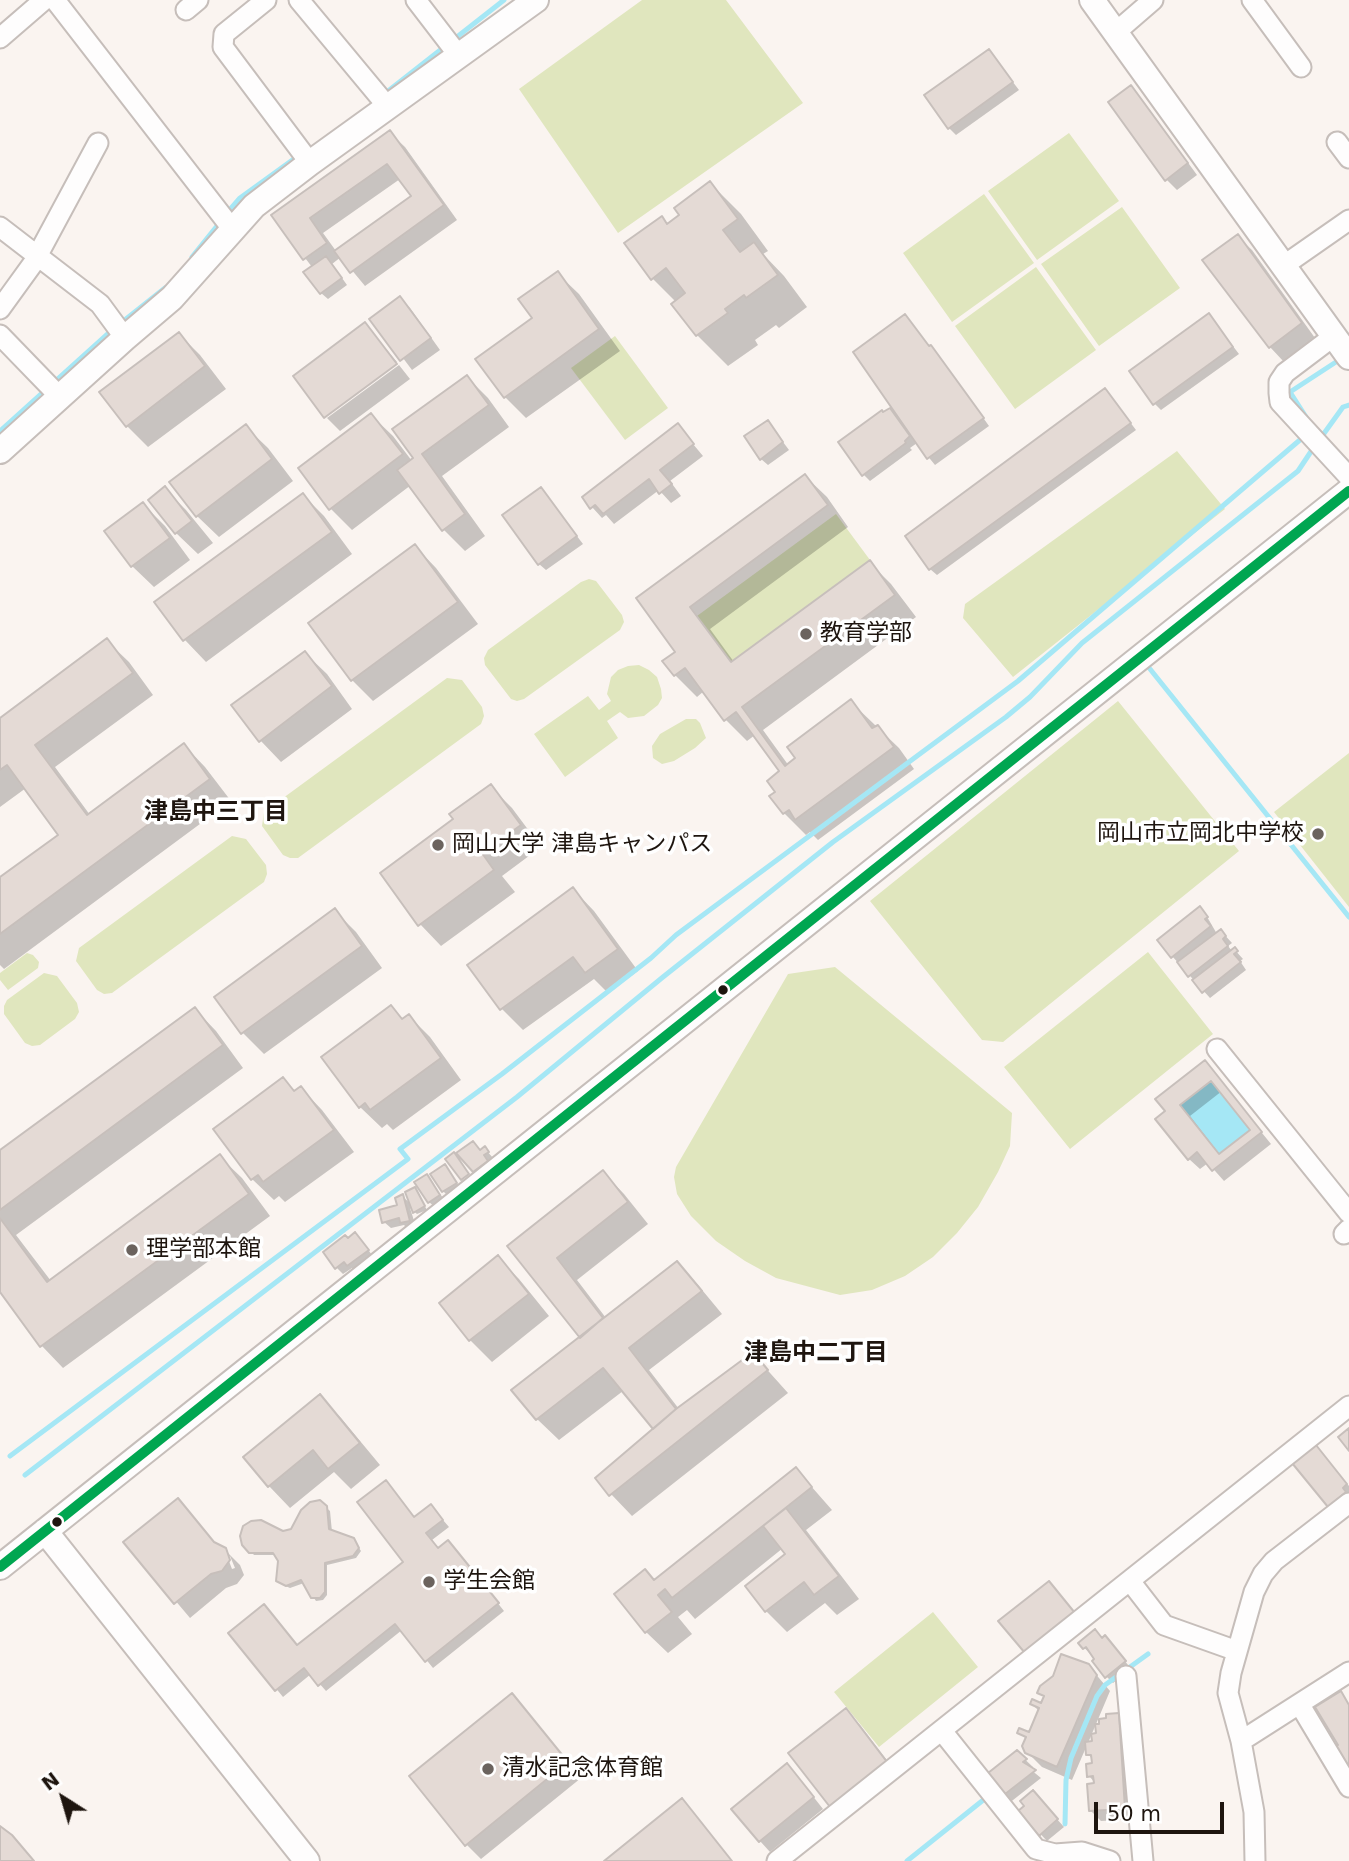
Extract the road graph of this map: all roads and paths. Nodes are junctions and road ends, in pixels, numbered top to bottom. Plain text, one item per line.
1 (44, 0) edge
2 (55, 0) edge
3 (266, 0) edge
4 (299, 0) edge
5 (416, 0) edge
6 (1092, 0) edge
7 (1153, 0) edge
8 (1252, 0) edge
9 (533, 1) edge
10 (1122, 27) junction
11 (0, 38) edge
12 (453, 48) junction
13 (1301, 67) dead end
14 (383, 100) junction
15 (1337, 142) dead end
16 (99, 143) dead end
17 (305, 157) junction
18 (1349, 158) edge
19 (1349, 220) edge
20 (227, 223) junction
21 (0, 227) edge
22 (37, 255) junction
23 (1290, 261) junction
24 (0, 309) edge
25 (119, 330) junction
26 (0, 335) edge
27 (1344, 347) edge
28 (53, 389) junction
29 (0, 451) edge
30 (1349, 477) edge
31 (1349, 491) edge
32 (1217, 1049) dead end
33 (1349, 1213) edge
34 (1349, 1406) edge
35 (1349, 1503) edge
36 (45, 1531) junction
37 (0, 1567) edge
38 (1133, 1585) junction
39 (1237, 1651) junction
40 (1349, 1672) edge
41 (1126, 1676) dead end
42 (1300, 1705) junction
43 (944, 1735) junction
44 (1241, 1741) junction
45 (1349, 1787) edge
46 (1064, 1858) edge
47 (307, 1861) edge
48 (777, 1861) edge
49 (1110, 1861) edge
50 (1143, 1861) edge
51 (1255, 1861) edge

1 - 11 street
2 - 20 street
3 - 17 street
4 - 14 street
5 - 12 street
6 - 10 street
7 - 10 street
8 - 13 street
9 - 12 street
10 - 23 street
12 - 14 street
14 - 17 street
15 - 18 street
16 - 22 street
17 - 20 street
19 - 23 street
20 - 25 street
21 - 22 street
22 - 24 street
22 - 25 street
23 - 27 street
25 - 28 street
26 - 28 street
27 - 30 street
28 - 29 street
31 - 36 street
32 - 33 street
34 - 38 street
35 - 39 street
36 - 37 street
36 - 47 street
38 - 39 street
38 - 43 street
39 - 44 street
40 - 42 street
41 - 50 street
42 - 44 street
42 - 45 street
43 - 46 street
43 - 48 street
44 - 51 street
46 - 49 street

